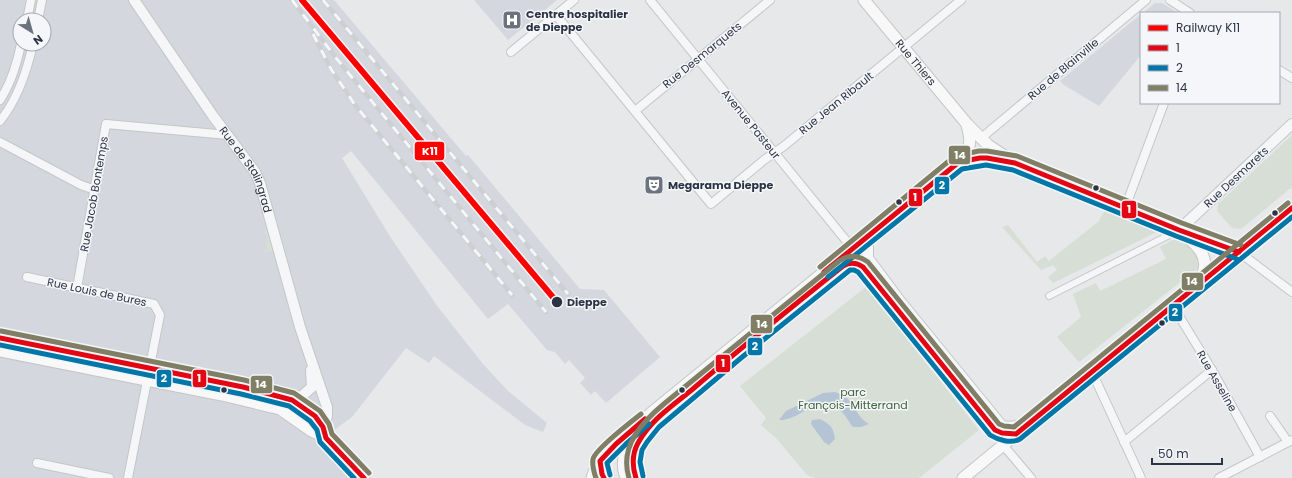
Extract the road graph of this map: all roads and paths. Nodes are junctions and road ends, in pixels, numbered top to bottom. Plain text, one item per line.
1 (31, 0) edge
2 (42, 0) edge
3 (134, 0) edge
4 (574, 0) edge
5 (650, 0) edge
6 (770, 0) edge
7 (864, 0) edge
8 (961, 0) edge
9 (1146, 0) edge
10 (1170, 0) edge
11 (29, 12) edge
12 (40, 12) edge
13 (1188, 12) edge
14 (556, 15) junction
15 (903, 47) junction
16 (19, 52) edge
17 (31, 52) edge
18 (511, 52) dead end
19 (698, 59) junction
20 (1280, 71) edge
21 (1292, 78) edge
22 (0, 100) edge
23 (1164, 104) edge
24 (635, 111) junction
25 (0, 121) edge
26 (967, 124) junction
27 (1292, 124) edge
28 (228, 135) junction
29 (980, 139) junction
30 (0, 142) edge
31 (774, 153) junction
32 (965, 161) junction
33 (1015, 163) junction
34 (95, 190) junction
35 (1125, 208) junction
36 (1292, 208) edge
37 (1179, 230) junction
38 (868, 237) junction
39 (853, 249) junction
40 (1239, 252) junction
41 (27, 277) dead end
42 (77, 288) junction
43 (1292, 292) edge
44 (1189, 293) junction
45 (1049, 296) dead end
46 (1173, 306) junction
47 (0, 338) edge
48 (0, 351) edge
49 (311, 362) junction
50 (150, 368) junction
51 (1212, 370) junction
52 (1092, 372) junction
53 (148, 381) junction
54 (292, 400) junction
55 (1270, 416) dead end
56 (643, 421) junction
57 (1032, 421) junction
58 (323, 427) junction
59 (326, 438) junction
60 (1290, 441) edge
61 (1124, 442) junction
62 (1003, 445) junction
63 (1260, 457) junction
64 (37, 463) dead end
65 (109, 478) edge
66 (128, 478) edge
67 (364, 478) edge
68 (592, 478) edge
69 (626, 478) edge
70 (963, 478) edge
71 (1031, 478) edge
72 (1141, 478) edge
73 (1219, 478) edge

1 - 11 street
2 - 12 street
3 - 28 street, Rue de Stalingrad
4 - 14 street
5 - 19 street, Avenue Pasteur
6 - 19 street, Rue Desmarquets
7 - 15 main road, Rue Thiers
8 - 15 street, Rue Jean Ribault
9 - 29 street, Rue de Blainville
10 - 13 street
14 - 18 street
14 - 24 street
15 - 26 main road, Rue Thiers
15 - 31 street, Rue Jean Ribault
16 - 22 street
17 - 25 street
19 - 24 street, Rue Desmarquets
19 - 31 street, Avenue Pasteur
20 - 21 street
23 - 35 street
24 - 31 street, Rue Jean Ribault
26 - 29 main road, Rue Thiers
26 - 32 main road
27 - 37 street, Rue Desmarets
28 - 34 street, Rue Jacob Bontemps
28 - 49 street, Rue de Stalingrad
29 - 33 main road, Rue Thiers
30 - 34 street
31 - 39 street, Avenue Pasteur
32 - 33 main road
32 - 38 main road
33 - 35 main road
34 - 42 street, Rue Jacob Bontemps
35 - 37 main road
36 - 40 main road
37 - 40 main road
37 - 44 main road
37 - 45 street
38 - 39 main road
38 - 57 street
39 - 56 main road
40 - 43 street
40 - 44 main road
41 - 42 street, Rue Louis de Bures
42 - 50 street, Rue Louis de Bures
44 - 46 main road
46 - 51 street, Rue Asseline
46 - 52 main road
47 - 50 main road
48 - 53 main road
49 - 54 street, Rue de Stalingrad
49 - 58 street, Rue de Stalingrad
50 - 53 street
50 - 54 main road
51 - 61 street
51 - 63 street, Rue Asseline
52 - 57 main road
52 - 61 street
53 - 59 main road
53 - 66 street
54 - 58 main road
55 - 60 street
56 - 68 main road
56 - 69 main road
57 - 62 main road
58 - 59 main road
59 - 67 main road
60 - 63 street
61 - 72 street
62 - 70 main road
62 - 71 street
63 - 73 street
64 - 65 street

